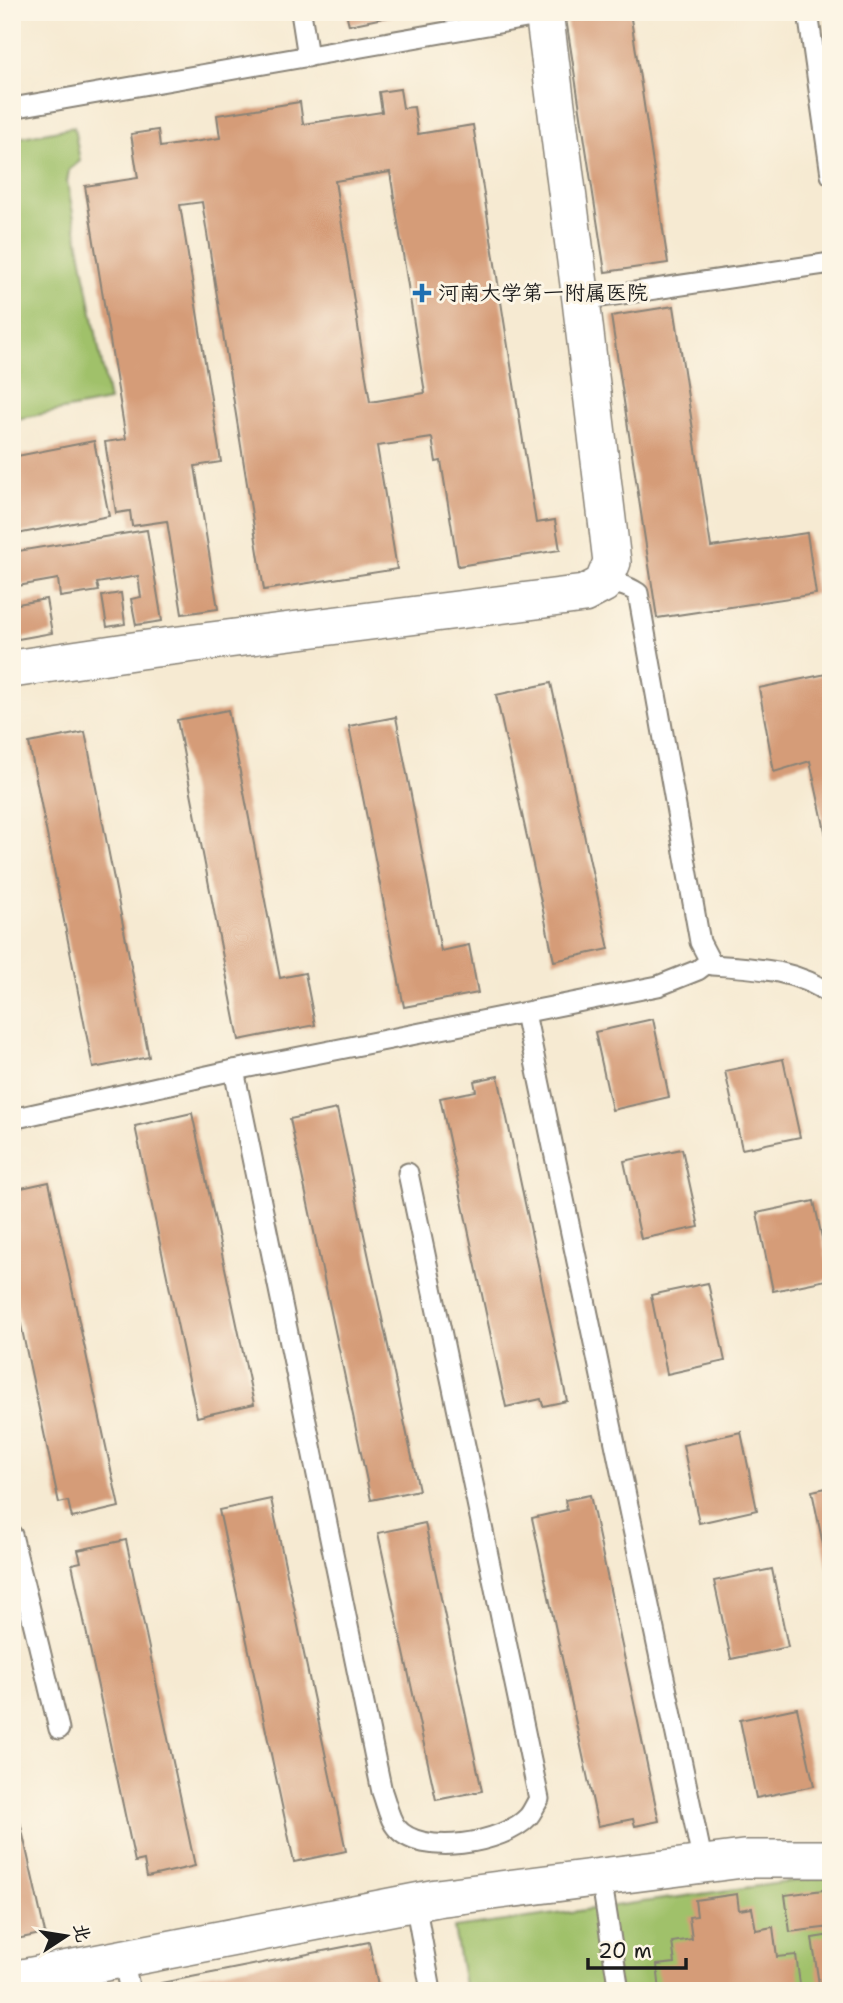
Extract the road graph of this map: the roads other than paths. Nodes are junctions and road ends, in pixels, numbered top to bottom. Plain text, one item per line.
1 (301, 12) edge
2 (808, 12) edge
3 (544, 14) edge
4 (308, 57) junction
5 (12, 108) edge
6 (831, 175) edge
7 (831, 263) edge
8 (582, 300) junction
9 (603, 584) junction
10 (12, 669) edge
11 (710, 961) junction
12 (831, 995) edge
13 (525, 1013) junction
14 (234, 1070) junction
15 (12, 1119) edge
16 (408, 1173) dead end
17 (12, 1535) edge
18 (59, 1729) dead end
19 (831, 1859) edge
20 (703, 1864) junction
21 (601, 1877) junction
22 (415, 1902) junction
23 (127, 1975) edge
24 (12, 1980) edge
25 (431, 1991) edge
26 (619, 1991) edge

1 - 4 lane
2 - 6 lane
3 - 4 lane
3 - 8 street
4 - 5 lane
7 - 8 lane
8 - 9 street
9 - 10 street
9 - 11 lane
11 - 12 lane
11 - 13 lane
13 - 14 lane
13 - 20 lane
14 - 15 lane
14 - 16 lane
17 - 18 lane
19 - 20 street
20 - 21 street
21 - 22 street
21 - 26 lane
22 - 23 street
22 - 25 lane
23 - 24 street

